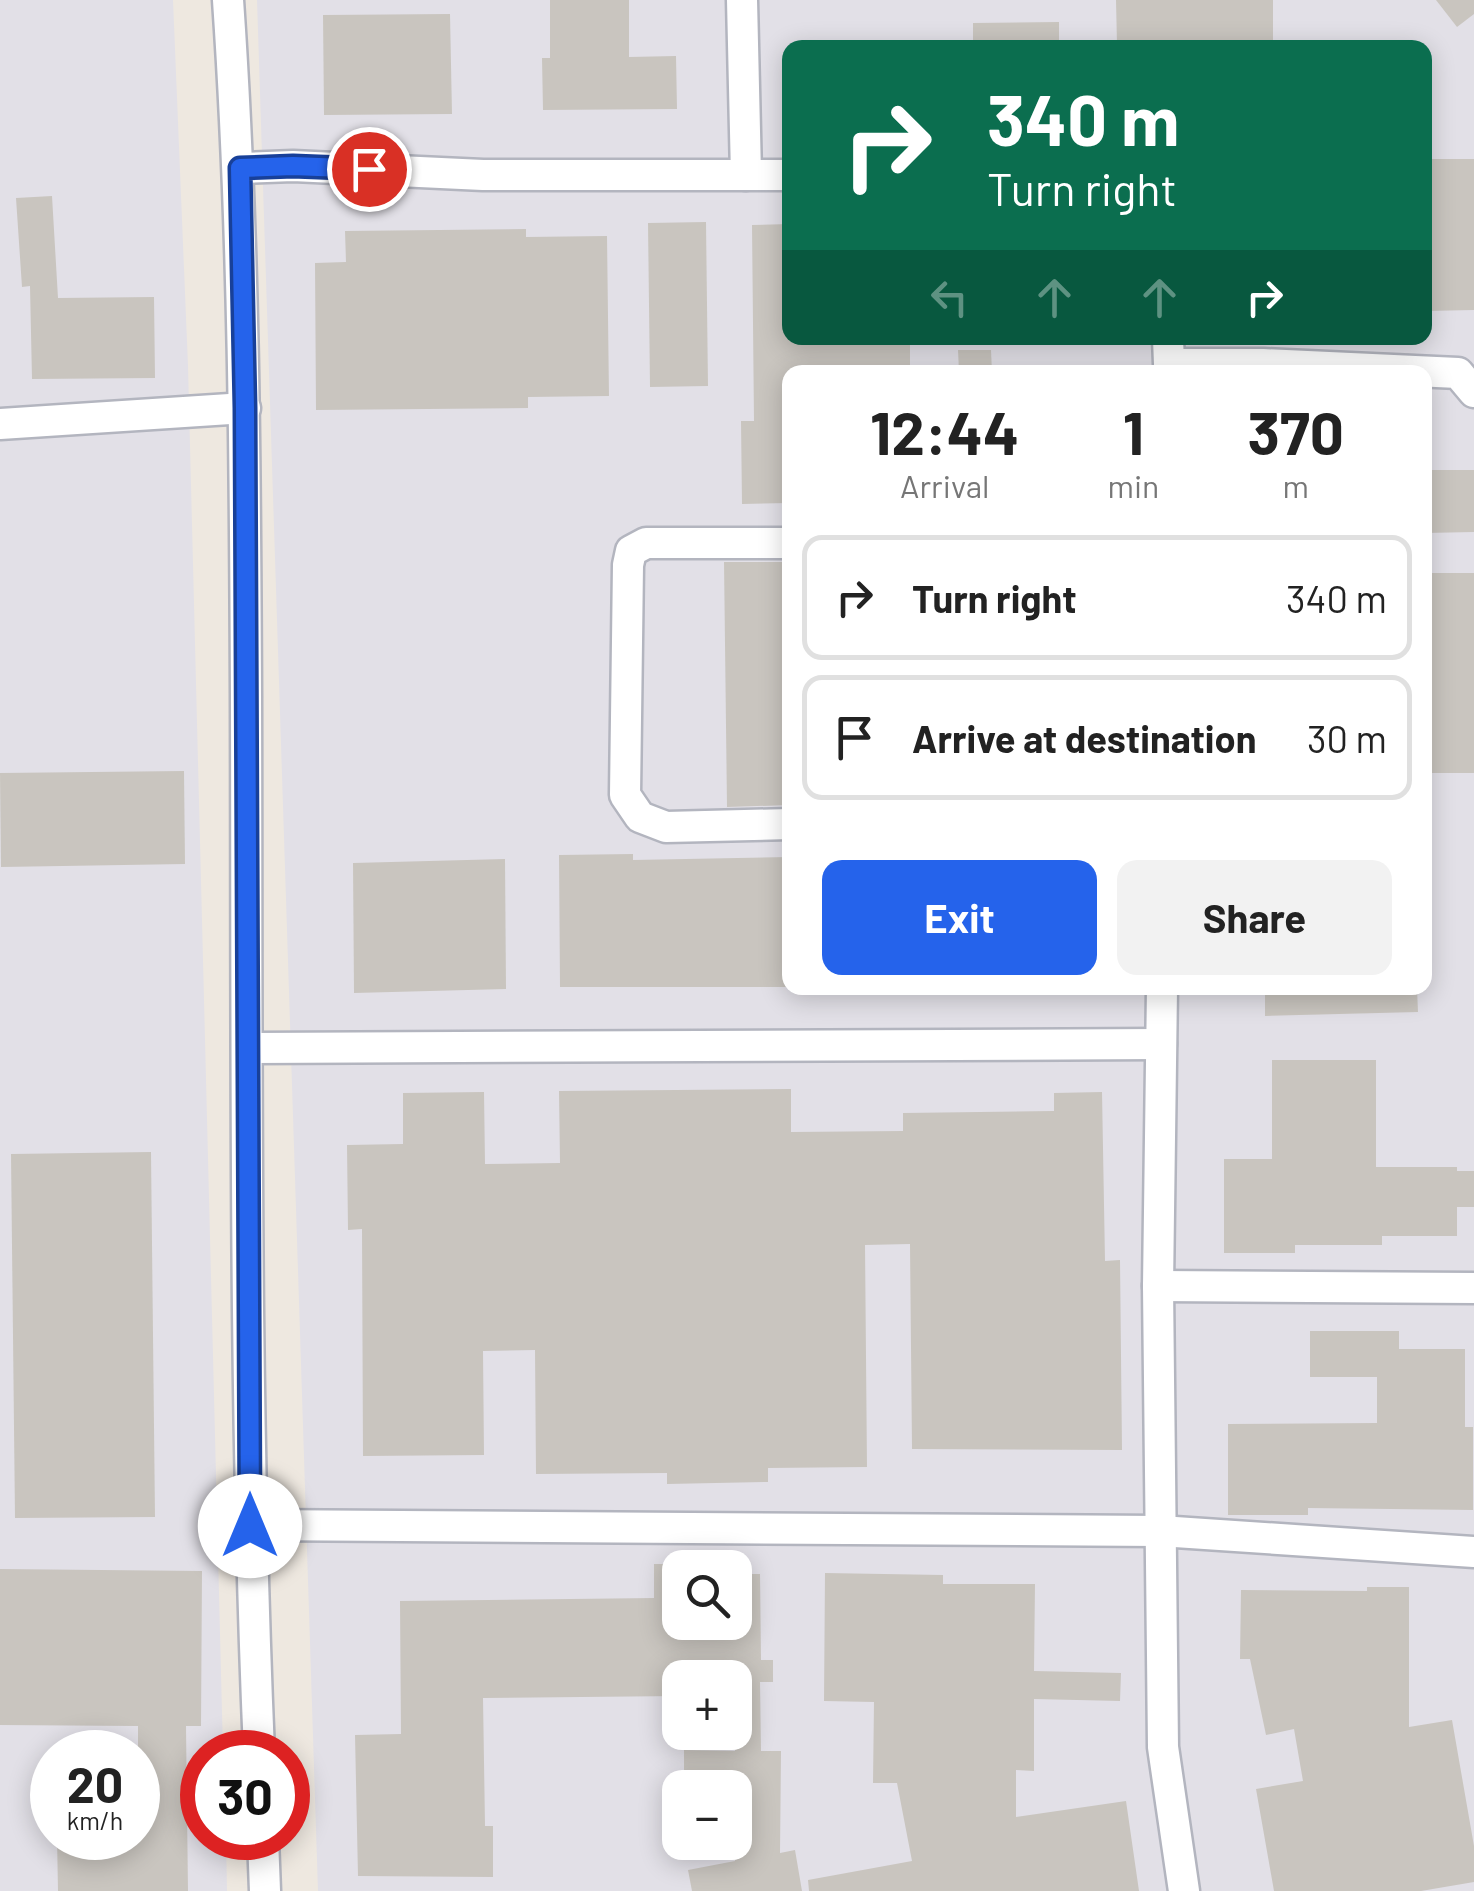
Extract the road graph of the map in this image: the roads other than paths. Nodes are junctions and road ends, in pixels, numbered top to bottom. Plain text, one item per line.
1 (228, 0) edge
2 (742, 0) edge
3 (240, 168) junction
4 (746, 174) junction
5 (782, 174) edge
6 (1169, 358) edge
7 (1285, 365) edge
8 (1432, 372) edge
9 (1474, 392) edge
10 (245, 408) junction
11 (0, 424) edge
12 (782, 543) edge
13 (782, 824) edge
14 (1162, 995) edge
15 (1161, 1044) junction
16 (248, 1048) junction
17 (1158, 1286) junction
18 (1474, 1288) edge
19 (250, 1526) junction
20 (1160, 1531) junction
21 (1474, 1552) edge
22 (258, 1730) edge
23 (264, 1860) edge
24 (265, 1891) edge
25 (1184, 1891) edge

1 - 3 street
2 - 4 street
3 - 4 street
3 - 10 street
4 - 5 street
6 - 7 street
8 - 9 street
10 - 11 street
10 - 16 street
12 - 13 street
14 - 15 street
15 - 16 street
15 - 17 street
16 - 19 street
17 - 18 street
17 - 20 street
19 - 20 street
19 - 22 street
20 - 21 street
20 - 25 street
23 - 24 street

